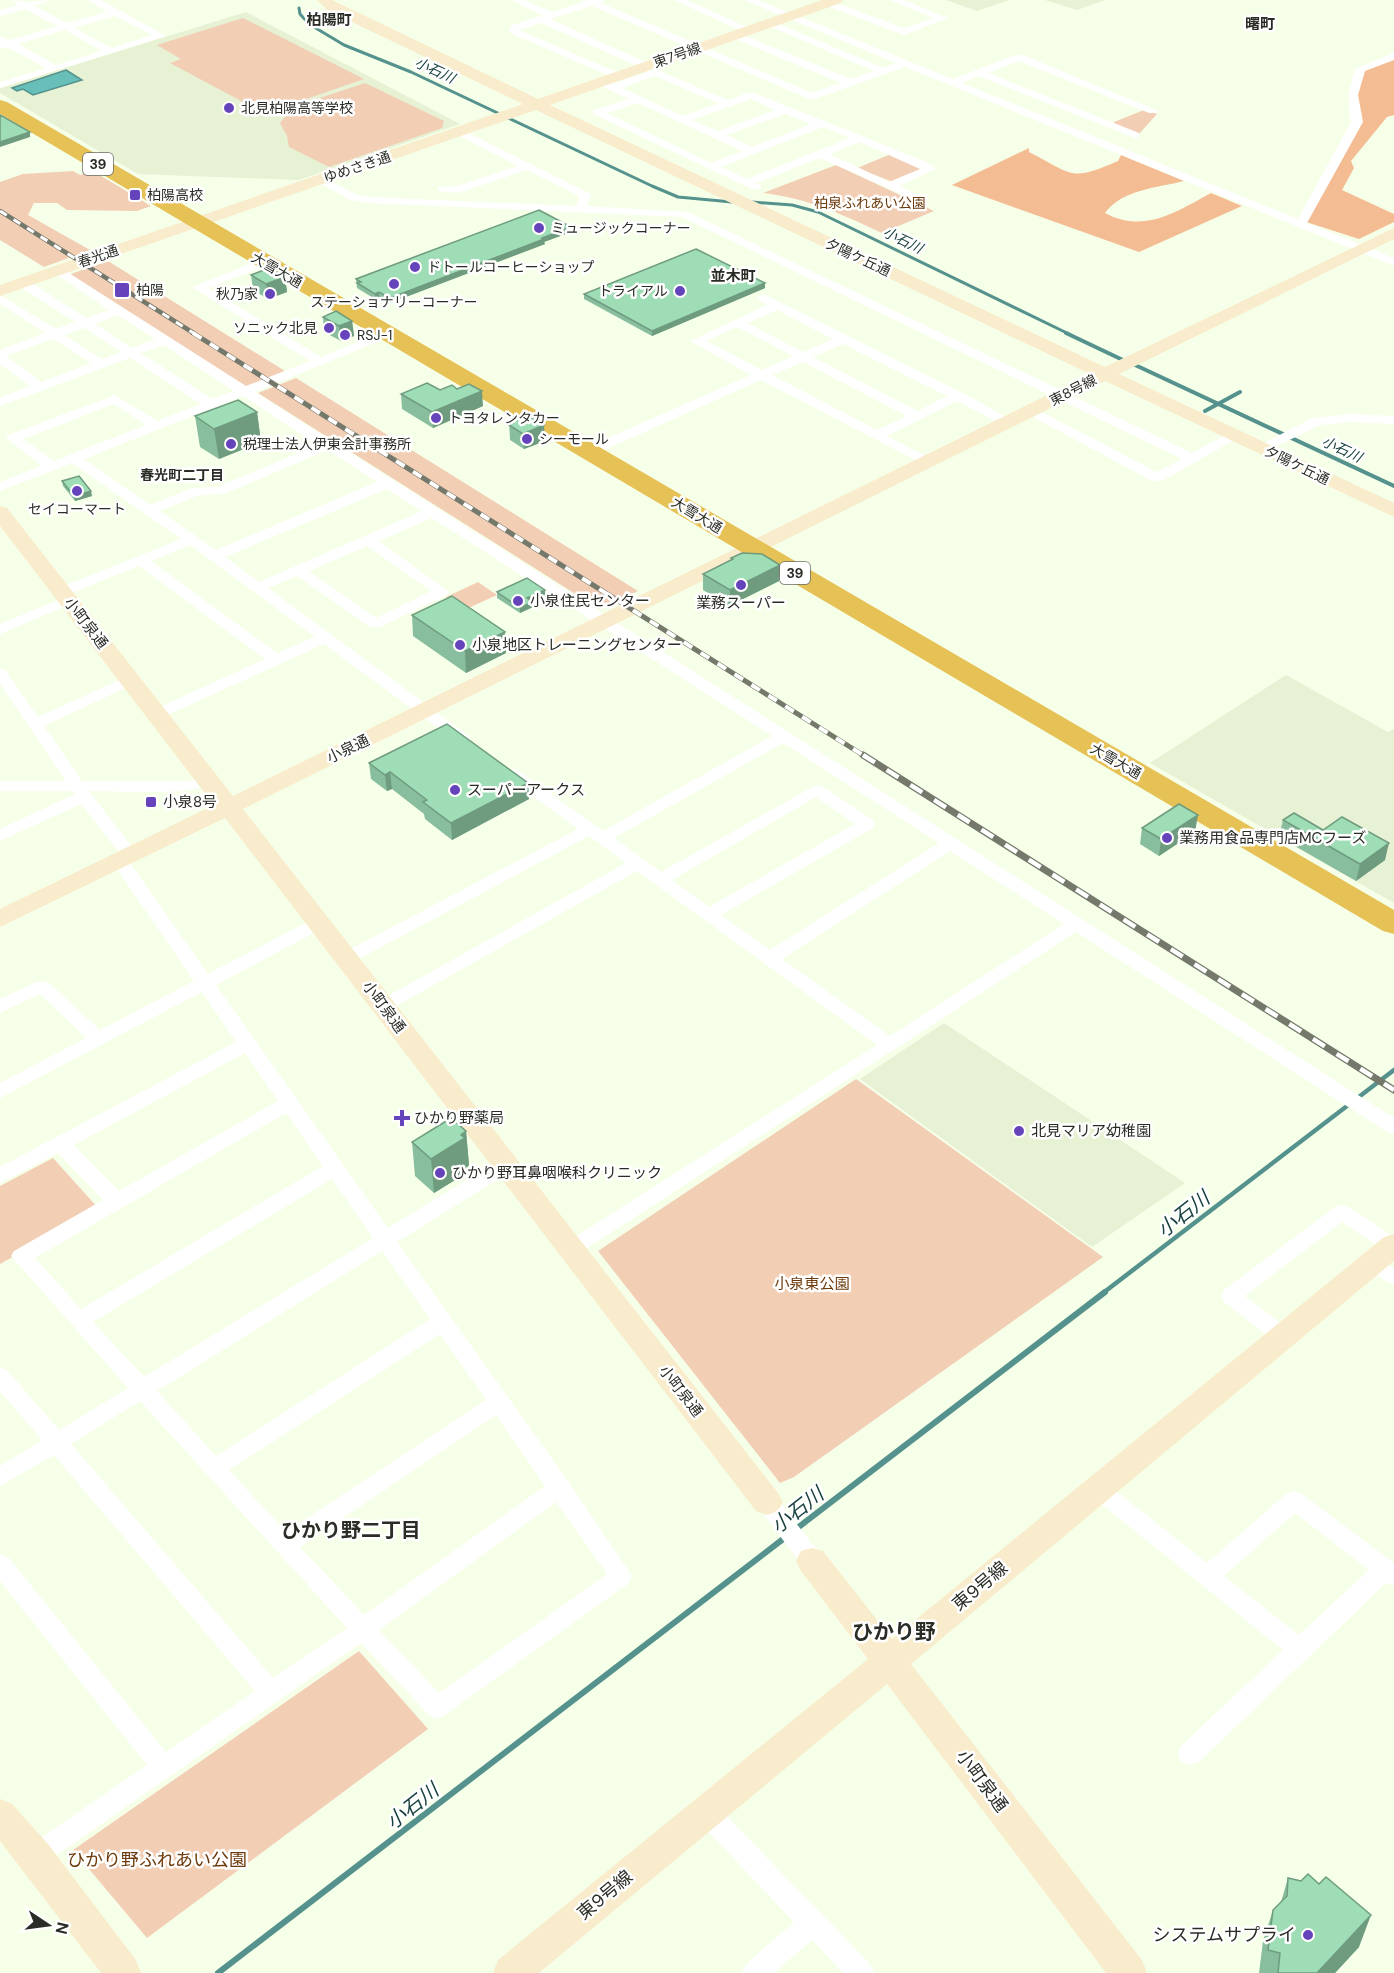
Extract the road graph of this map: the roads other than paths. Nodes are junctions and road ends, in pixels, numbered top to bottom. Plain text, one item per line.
1 (16, 0) edge
2 (46, 0) edge
3 (93, 0) edge
4 (324, 0) edge
5 (516, 0) edge
6 (679, 0) edge
7 (749, 0) edge
8 (895, 0) edge
9 (593, 1) edge
10 (832, 1) edge
11 (27, 6) junction
12 (117, 12) junction
13 (0, 13) edge
14 (788, 16) junction
15 (546, 17) junction
16 (767, 23) junction
17 (65, 27) junction
18 (741, 32) junction
19 (3, 43) edge
20 (698, 48) junction
21 (110, 51) junction
22 (1394, 56) edge
23 (904, 64) junction
24 (646, 66) junction
25 (54, 68) junction
26 (883, 71) junction
27 (979, 73) junction
28 (610, 82) junction
29 (850, 83) junction
30 (952, 83) junction
31 (0, 85) edge
32 (639, 99) junction
33 (535, 104) junction
34 (726, 104) junction
35 (0, 106) edge
36 (518, 110) joint
37 (785, 110) junction
38 (684, 119) junction
39 (823, 123) junction
40 (1105, 123) junction
41 (458, 131) junction
42 (1077, 134) junction
43 (718, 135) junction
44 (1135, 135) dead end
45 (861, 138) junction
46 (753, 151) junction
47 (820, 154) junction
48 (528, 166) junction
49 (711, 167) junction
50 (320, 180) junction
51 (889, 186) junction
52 (442, 189) dead end
53 (910, 195) dead end
54 (581, 208) junction
55 (196, 222) junction
56 (1300, 225) junction
57 (1394, 233) edge
58 (1361, 249) junction
59 (265, 262) junction
60 (1394, 262) edge
61 (57, 271) junction
62 (23, 283) junction
63 (0, 291) edge
64 (763, 298) dead end
65 (0, 299) edge
66 (777, 305) junction
67 (118, 311) junction
68 (85, 323) junction
69 (738, 323) junction
70 (55, 334) junction
71 (388, 335) junction
72 (843, 339) junction
73 (165, 340) junction
74 (131, 353) junction
75 (0, 354) edge
76 (804, 357) junction
77 (0, 358) edge
78 (321, 362) junction
79 (101, 364) junction
80 (1112, 370) junction
81 (762, 375) junction
82 (39, 387) junction
83 (246, 392) junction
84 (1062, 395) junction
85 (958, 396) junction
86 (0, 402) edge
87 (212, 405) junction
88 (1031, 412) junction
89 (918, 416) junction
90 (1394, 420) edge
91 (1008, 422) junction
92 (156, 426) junction
93 (1236, 435) junction
94 (876, 436) junction
95 (328, 445) junction
96 (1269, 445) junction
97 (590, 451) junction
98 (75, 459) junction
99 (1193, 459) junction
100 (925, 461) junction
101 (53, 467) junction
102 (388, 483) junction
103 (0, 487) edge
104 (150, 510) junction
105 (1394, 511) edge
106 (0, 512) edge
107 (433, 512) junction
108 (191, 540) junction
109 (368, 540) junction
110 (753, 549) junction
111 (215, 556) junction
112 (141, 561) junction
113 (298, 570) junction
114 (257, 588) junction
115 (65, 596) junction
116 (604, 622) junction
117 (0, 629) edge
118 (325, 638) junction
119 (275, 659) junction
120 (0, 673) edge
121 (131, 680) junction
122 (425, 711) junction
123 (157, 714) junction
124 (35, 724) junction
125 (784, 736) junction
126 (473, 746) edge
127 (493, 760) edge
128 (208, 781) junction
129 (0, 786) edge
130 (82, 791) junction
131 (229, 807) junction
132 (596, 833) junction
133 (0, 836) edge
134 (951, 843) junction
135 (125, 859) junction
136 (637, 864) junction
137 (660, 880) junction
138 (708, 915) junction
139 (0, 919) edge
140 (319, 923) junction
141 (1077, 923) junction
142 (1394, 924) edge
143 (347, 958) junction
144 (768, 959) junction
145 (206, 984) junction
146 (383, 1006) junction
147 (0, 1007) edge
148 (98, 1039) junction
149 (249, 1043) junction
150 (889, 1044) junction
151 (0, 1091) edge
152 (289, 1103) junction
153 (1394, 1127) edge
154 (60, 1143) junction
155 (506, 1165) junction
156 (336, 1168) junction
157 (0, 1176) edge
158 (117, 1202) junction
159 (386, 1239) junction
160 (571, 1249) junction
161 (1388, 1258) edge
162 (79, 1320) junction
163 (442, 1321) junction
164 (1283, 1336) junction
165 (0, 1376) edge
166 (143, 1389) junction
167 (500, 1402) junction
168 (58, 1441) junction
169 (215, 1468) junction
170 (0, 1477) edge
171 (560, 1487) junction
172 (1098, 1489) junction
173 (767, 1502) joint
174 (284, 1545) junction
175 (812, 1561) joint
176 (0, 1564) edge
177 (1389, 1573) edge
178 (1209, 1575) junction
179 (362, 1629) junction
180 (1299, 1649) junction
181 (890, 1661) junction
182 (271, 1693) junction
183 (1190, 1754) dead end
184 (164, 1768) junction
185 (705, 1811) junction
186 (0, 1815) edge
187 (35, 1856) junction
188 (812, 1923) junction
189 (123, 1973) edge
190 (511, 1973) edge
191 (755, 1973) edge
192 (861, 1973) edge
193 (1129, 1973) edge

1 - 11 street
2 - 11 street
3 - 12 street
4 - 33 street, 夕陽ケ丘通
5 - 15 street
6 - 18 street
7 - 14 street
8 - 10 street
9 - 15 street
9 - 20 street
10 - 14 street, 東7号線
11 - 13 street
11 - 17 street
12 - 17 street
12 - 21 street
14 - 16 street, 東7号線
14 - 23 street
15 - 24 street
15 - 28 street
16 - 18 street, 東7号線
16 - 26 street
17 - 19 street
17 - 21 street
18 - 20 street, 東7号線
18 - 29 street
19 - 25 street
20 - 24 street, 東7号線
20 - 29 street
21 - 25 street
22 - 56 street
23 - 26 street
23 - 30 street
24 - 28 street, 東7号線
25 - 31 street
26 - 29 street
27 - 30 street
27 - 40 street
27 - 40 street
28 - 32 street
28 - 33 street, 東7号線
28 - 34 street
30 - 42 street
32 - 38 street
32 - 49 street
33 - 36 street, 東7号線
33 - 80 street, 夕陽ケ丘通
34 - 37 street
34 - 38 street
35 - 55 highway, 大雪大通 / 39
36 - 41 street, ゆめさき通
37 - 39 street
37 - 43 street
38 - 43 street
39 - 45 street
39 - 46 street
40 - 42 street
40 - 44 street
41 - 48 street
41 - 50 street, ゆめさき通
42 - 56 street
43 - 46 street
45 - 47 street
45 - 51 street
46 - 49 street
47 - 49 street
47 - 51 street
48 - 52 street
48 - 54 street
50 - 54 street
50 - 55 street, ゆめさき通
51 - 53 street
54 - 84 street
55 - 59 highway, 大雪大通 / 39
55 - 61 street, 春光通
56 - 58 street
57 - 58 street, 東8号線
58 - 60 street
58 - 80 street, 東8号線
59 - 71 highway, 大雪大通 / 39
59 - 78 street
61 - 62 street, 春光通
61 - 67 street
62 - 63 street, 春光通
62 - 68 street
64 - 66 street
65 - 70 street
66 - 69 street
66 - 72 street
67 - 68 street
67 - 73 street
68 - 70 street
68 - 74 street
69 - 76 street
69 - 81 street
70 - 75 street
70 - 79 street
71 - 78 street
71 - 97 highway, 大雪大通 / 39
72 - 76 street
72 - 85 street
73 - 74 street
73 - 83 street
74 - 79 street
74 - 87 street
76 - 81 street
76 - 89 street
77 - 82 street
78 - 83 street
79 - 82 street
80 - 84 street, 東8号線
80 - 93 street, 夕陽ケ丘通
81 - 94 street
81 - 97 street
82 - 86 street
83 - 87 street
83 - 95 street
84 - 88 street, 東8号線
84 - 99 street
85 - 89 street
85 - 91 street
87 - 92 street
88 - 91 street, 東8号線
88 - 99 street
89 - 94 street
90 - 96 street
91 - 100 street, 東8号線
92 - 98 street
92 - 101 street
93 - 96 street, 夕陽ケ丘通
93 - 99 street
94 - 100 street
95 - 102 street
95 - 104 street
96 - 105 street, 夕陽ケ丘通
97 - 110 highway, 大雪大通 / 39
98 - 101 street
98 - 104 street
100 - 110 street, 東8号線
101 - 103 street
102 - 107 street
102 - 111 street
104 - 108 street
106 - 115 street, 小町泉通
107 - 109 street
107 - 116 street
108 - 111 street
108 - 112 street
109 - 113 street
109 - 113 street
110 - 116 street, 小泉通
110 - 142 highway, 大雪大通 / 39
111 - 114 street
112 - 115 street
112 - 119 street
113 - 114 street
114 - 118 street
115 - 117 street
115 - 121 street, 小町泉通
116 - 122 street, 小泉通
116 - 125 street
118 - 119 street
118 - 122 street
119 - 123 street
120 - 124 street
121 - 123 street, 小町泉通
121 - 124 street
122 - 126 street
122 - 131 street, 小泉通
123 - 128 street, 小町泉通
124 - 130 street
125 - 132 street
125 - 134 street
127 - 132 street
128 - 130 street
128 - 131 street, 小町泉通
129 - 130 street
130 - 133 street
130 - 135 street
131 - 135 street, 小泉通
131 - 140 street, 小町泉通
132 - 136 street
132 - 143 street
134 - 141 street
134 - 144 street
135 - 139 street, 小泉通
135 - 145 street
136 - 137 street
136 - 146 street
137 - 138 street
137 - 138 street
138 - 144 street
140 - 143 street, 小町泉通
140 - 145 street
141 - 150 street
141 - 153 street
143 - 146 street, 小町泉通
144 - 150 street
145 - 148 street
145 - 149 street
146 - 155 street, 小町泉通
147 - 148 street
148 - 151 street
149 - 152 street
149 - 154 street
150 - 160 street
152 - 156 street
152 - 158 street
154 - 157 street
154 - 158 street
155 - 159 street
155 - 160 street, 小町泉通
156 - 159 street
156 - 162 street
158 - 162 street
159 - 163 street
159 - 166 street
160 - 173 street, 小町泉通
161 - 164 street, 東9号線
161 - 164 street
162 - 166 street
163 - 167 street
163 - 169 street
164 - 172 street, 東9号線
165 - 168 street
166 - 168 street
166 - 169 street
167 - 171 street
167 - 174 street
168 - 170 street
168 - 182 street
169 - 174 street
171 - 179 street
171 - 179 street
172 - 178 street
172 - 181 street, 東9号線
173 - 175 street
174 - 179 street
175 - 181 street, 小町泉通
176 - 184 street
177 - 178 street
177 - 180 street
178 - 180 street
179 - 182 street
180 - 183 street
181 - 185 street, 東9号線
181 - 193 street, 小町泉通
182 - 184 street
184 - 187 street
185 - 188 street
185 - 190 street, 東9号線
186 - 187 street
187 - 189 street
188 - 191 street
188 - 192 street

